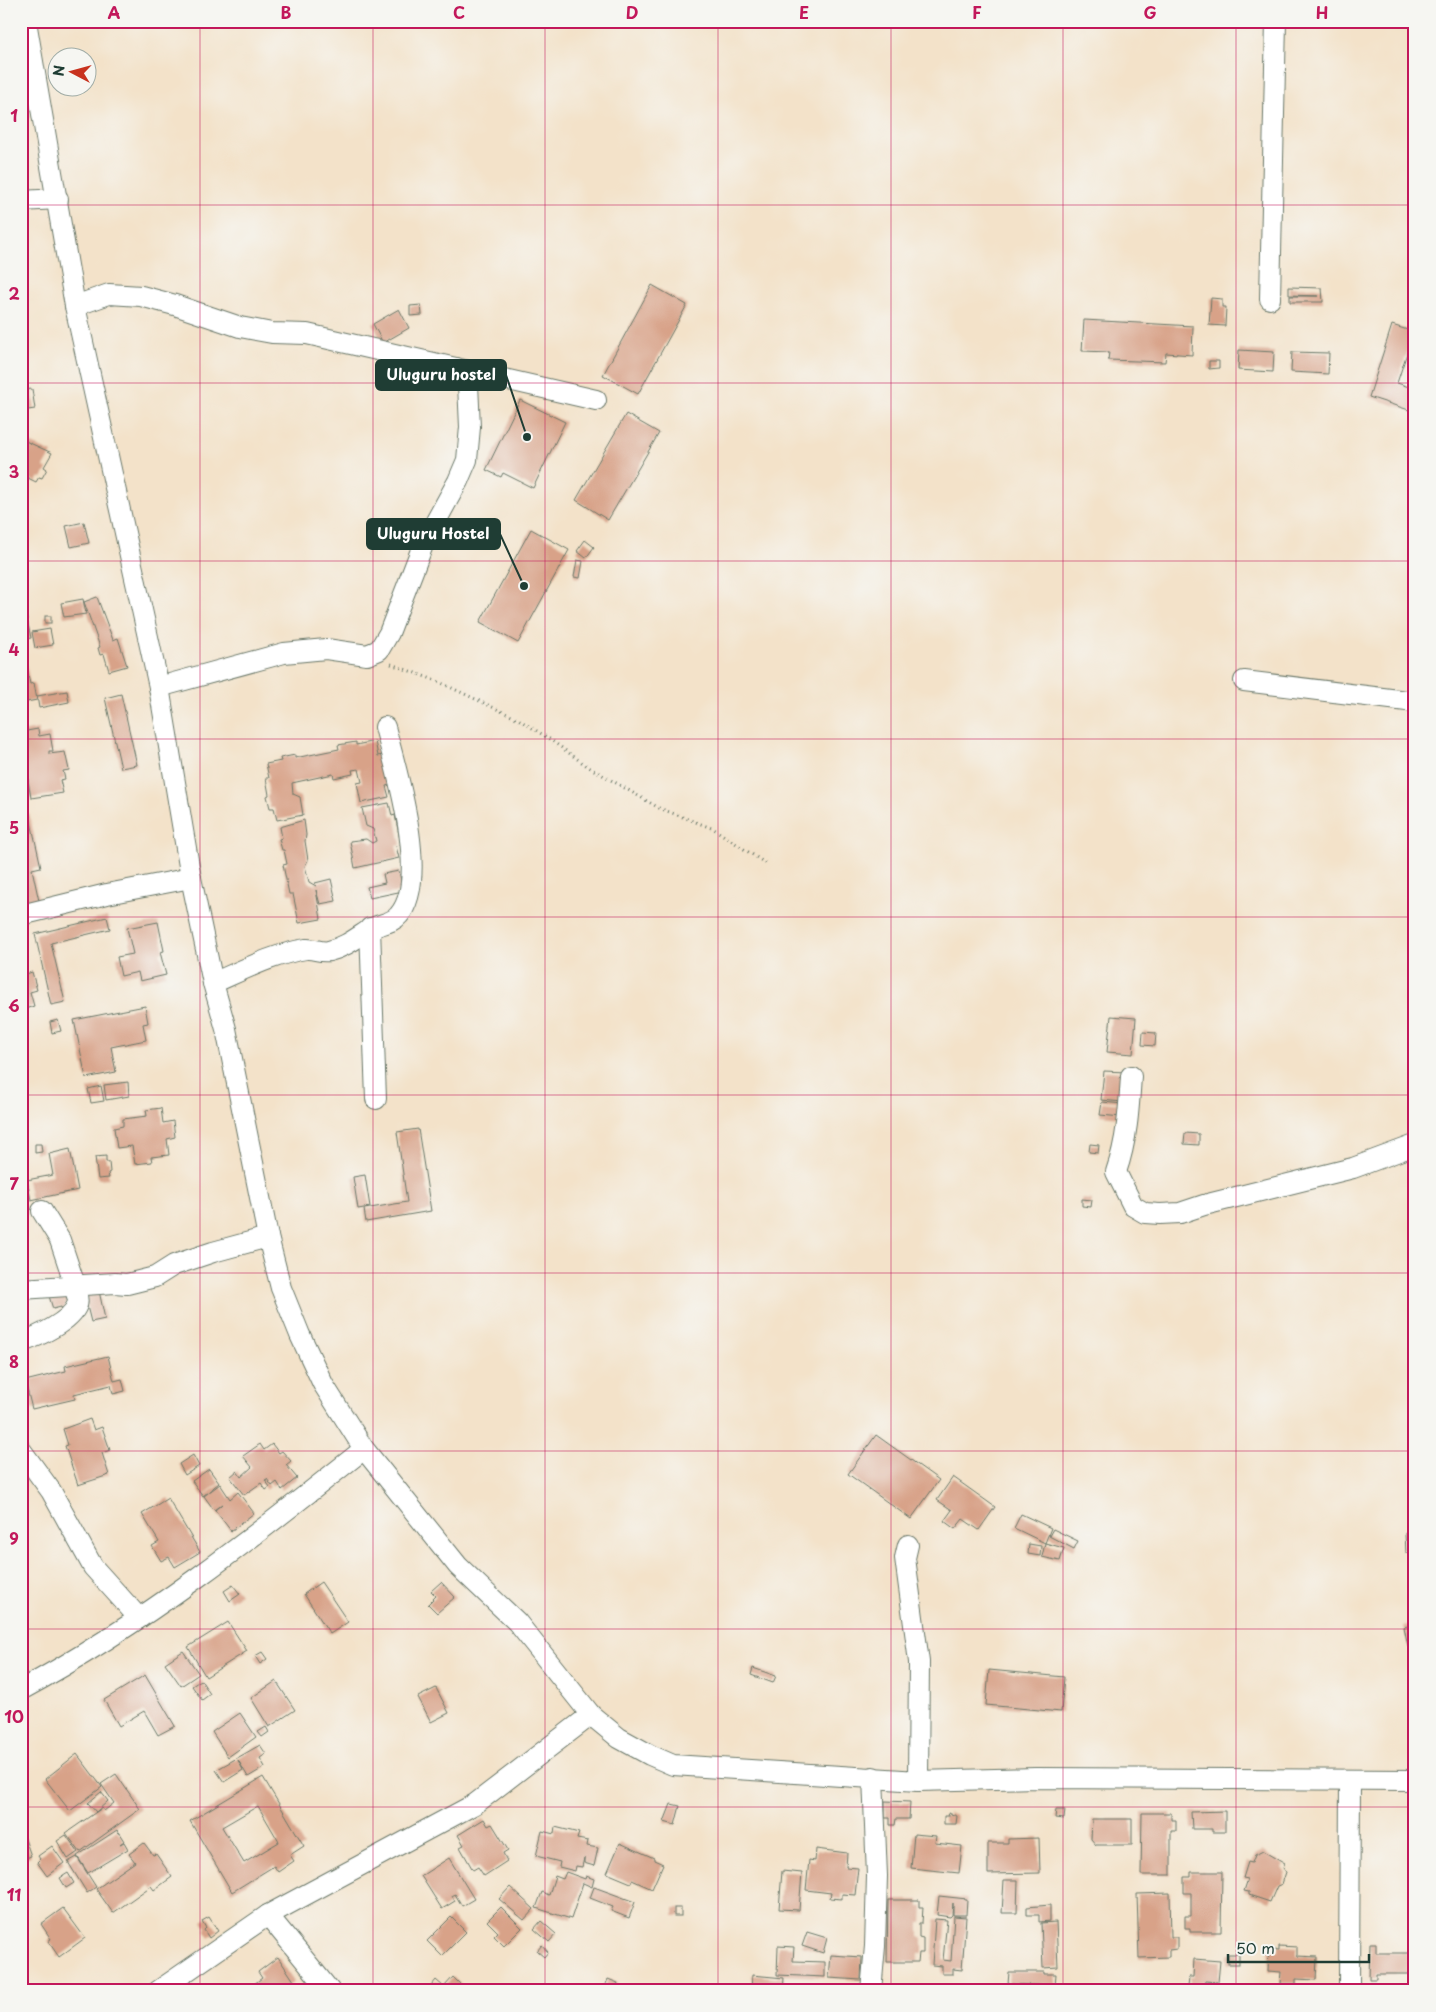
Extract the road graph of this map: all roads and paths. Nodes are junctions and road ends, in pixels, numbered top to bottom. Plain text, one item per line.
1 (26, 21) edge
2 (1276, 21) edge
3 (58, 199) junction
4 (21, 201) edge
5 (1270, 299) dead end
6 (75, 306) junction
7 (456, 368) junction
8 (596, 400) dead end
9 (367, 655) junction
10 (1244, 681) dead end
11 (158, 687) junction
12 (1415, 702) edge
13 (385, 727) dead end
14 (768, 865) dead end
15 (192, 878) junction
16 (21, 915) edge
17 (370, 928) junction
18 (213, 983) junction
19 (1131, 1076) dead end
20 (376, 1099) dead end
21 (1415, 1145) edge
22 (42, 1211) dead end
23 (268, 1237) junction
24 (75, 1285) junction
25 (21, 1289) edge
26 (21, 1342) edge
27 (364, 1449) junction
28 (21, 1450) edge
29 (908, 1545) dead end
30 (139, 1618) junction
31 (21, 1690) edge
32 (591, 1715) junction
33 (873, 1777) junction
34 (1350, 1780) junction
35 (1415, 1780) edge
36 (918, 1781) junction
37 (268, 1915) junction
38 (158, 1991) edge
39 (330, 1991) edge
40 (871, 1991) edge
41 (1349, 1991) edge

1 - 3 street
2 - 5 street
3 - 4 street
3 - 6 street
6 - 7 street
6 - 11 street
7 - 8 street
7 - 9 street
9 - 11 street
9 - 14 path
10 - 12 street
11 - 15 street
13 - 17 street
15 - 16 street
15 - 18 street
17 - 18 street
17 - 20 street
18 - 23 street
19 - 21 street
22 - 24 street
23 - 24 street
23 - 27 street
24 - 25 street
24 - 26 street
27 - 30 street
27 - 32 street
28 - 30 street
29 - 36 street
30 - 31 street
32 - 33 street
32 - 37 street
33 - 36 street
33 - 40 street
34 - 35 street
34 - 36 street
34 - 41 street
37 - 38 street
37 - 39 street

